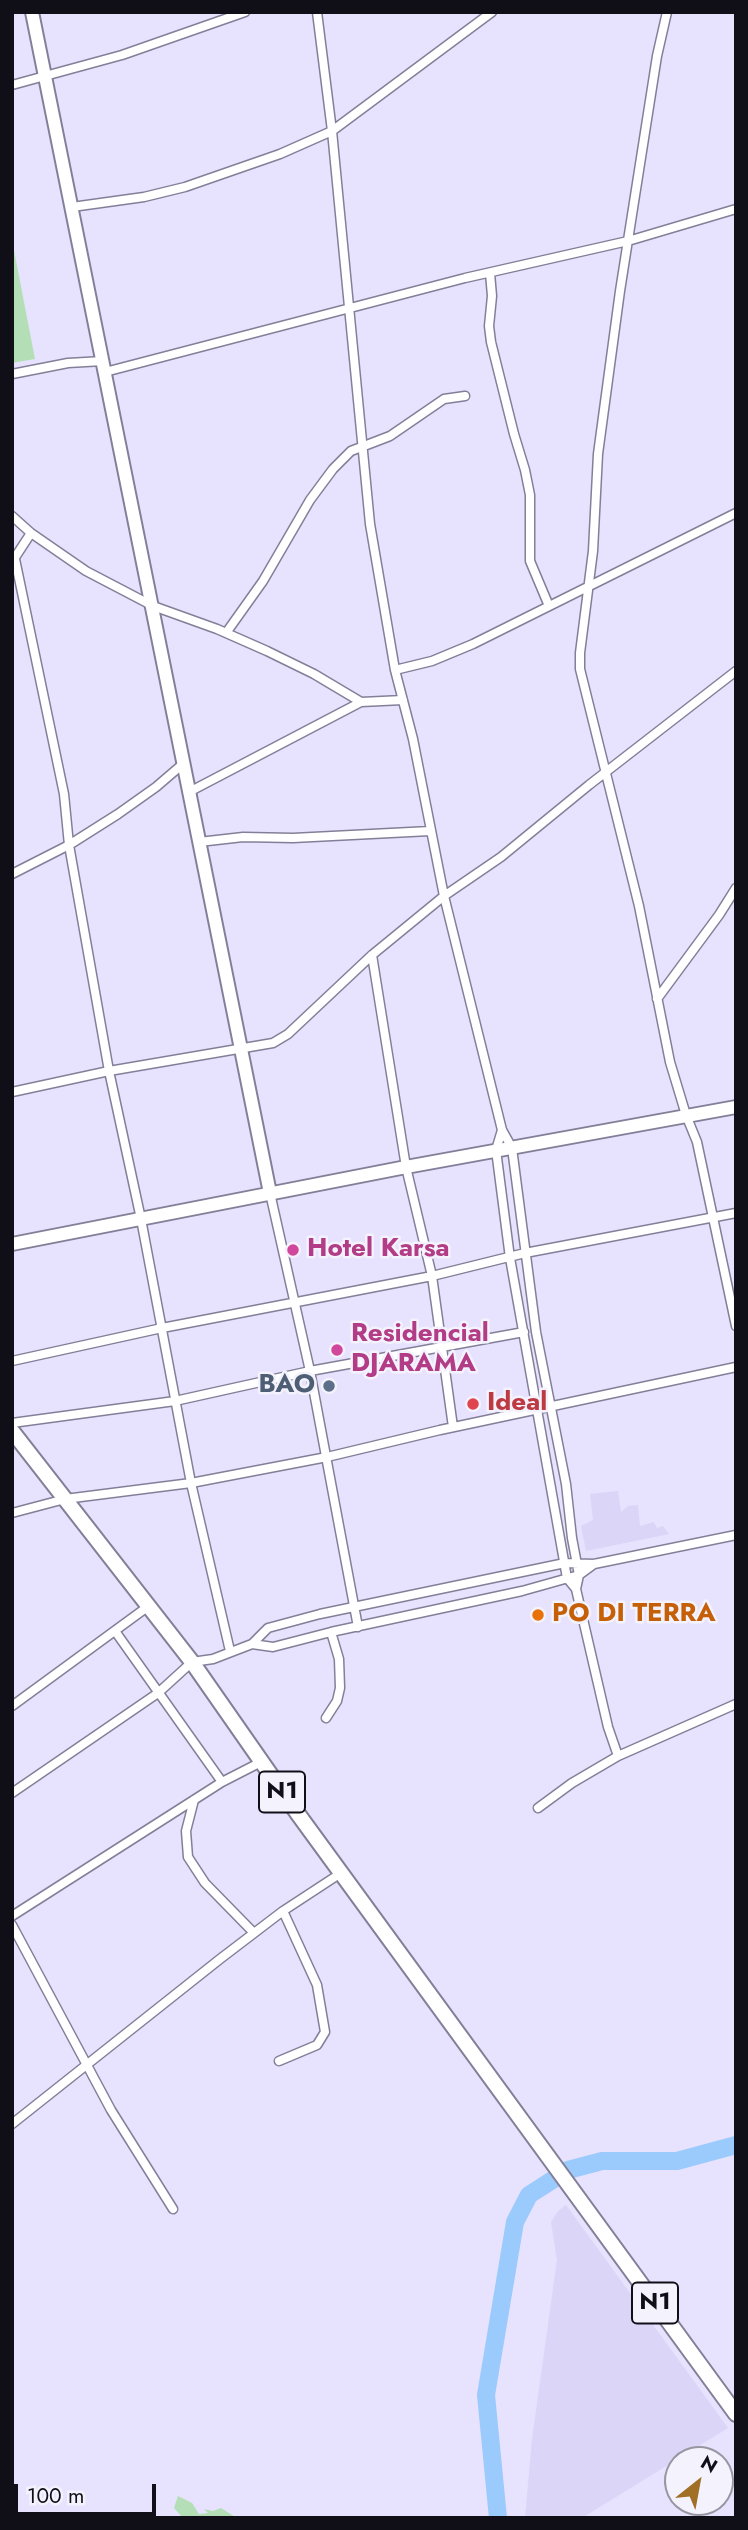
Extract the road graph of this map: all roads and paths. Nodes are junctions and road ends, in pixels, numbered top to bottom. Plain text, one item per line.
1 (32, 12) edge
2 (245, 12) edge
3 (317, 12) edge
4 (473, 12) edge
5 (492, 12) edge
6 (667, 12) edge
7 (479, 22) junction
8 (45, 77) junction
9 (12, 85) edge
10 (332, 131) junction
11 (72, 206) junction
12 (736, 209) edge
13 (628, 241) junction
14 (490, 273) junction
15 (348, 310) junction
16 (104, 366) junction
17 (12, 374) edge
18 (465, 396) dead end
19 (361, 446) junction
20 (736, 513) edge
21 (12, 516) edge
22 (32, 533) junction
23 (14, 561) edge
24 (588, 587) junction
25 (153, 606) junction
26 (550, 606) junction
27 (226, 633) junction
28 (395, 670) junction
29 (736, 671) edge
30 (403, 700) junction
31 (361, 702) junction
32 (184, 763) junction
33 (607, 771) junction
34 (189, 792) junction
35 (430, 831) junction
36 (199, 842) junction
37 (69, 845) junction
38 (12, 874) edge
39 (736, 888) edge
40 (444, 896) junction
41 (372, 955) junction
42 (656, 999) junction
43 (239, 1048) junction
44 (109, 1071) junction
45 (12, 1092) edge
46 (736, 1107) edge
47 (686, 1115) junction
48 (502, 1130) junction
49 (512, 1149) junction
50 (496, 1150) junction
51 (406, 1167) junction
52 (270, 1193) junction
53 (736, 1213) edge
54 (713, 1218) junction
55 (141, 1219) junction
56 (12, 1244) edge
57 (526, 1253) junction
58 (510, 1258) junction
59 (432, 1276) junction
60 (294, 1302) junction
61 (736, 1326) edge
62 (162, 1328) junction
63 (524, 1332) junction
64 (441, 1346) junction
65 (12, 1361) edge
66 (736, 1367) edge
67 (310, 1371) junction
68 (176, 1401) junction
69 (552, 1407) junction
70 (537, 1411) junction
71 (12, 1423) edge
72 (453, 1427) junction
73 (12, 1431) edge
74 (327, 1457) junction
75 (191, 1483) junction
76 (65, 1499) junction
77 (12, 1513) edge
78 (736, 1535) edge
79 (576, 1562) junction
80 (565, 1563) junction
81 (594, 1564) junction
82 (579, 1575) junction
83 (567, 1578) junction
84 (576, 1589) junction
85 (150, 1605) junction
86 (355, 1608) junction
87 (358, 1627) junction
88 (115, 1631) junction
89 (331, 1632) junction
90 (252, 1644) junction
91 (230, 1651) junction
92 (192, 1662) junction
93 (158, 1693) junction
94 (736, 1704) edge
95 (12, 1706) edge
96 (326, 1718) dead end
97 (618, 1756) junction
98 (261, 1762) junction
99 (222, 1782) junction
100 (12, 1793) edge
101 (194, 1800) junction
102 (538, 1808) dead end
103 (341, 1873) junction
104 (283, 1910) junction
105 (12, 1916) edge
106 (12, 1925) edge
107 (254, 1933) junction
108 (279, 2061) dead end
109 (89, 2065) junction
110 (12, 2124) edge
111 (173, 2208) dead end
112 (736, 2414) edge

1 - 8 main road
2 - 8 street
3 - 10 street
4 - 7 street
5 - 7 street
6 - 13 street
7 - 10 street
8 - 9 street
8 - 11 main road
10 - 11 street
10 - 15 street
11 - 16 main road
12 - 13 street
13 - 14 street
13 - 24 street
14 - 15 street
14 - 26 street
15 - 16 street
15 - 19 street
16 - 17 street
16 - 25 main road
18 - 19 street
19 - 27 street
19 - 28 street
20 - 24 street
21 - 22 street
22 - 23 street
22 - 25 street
23 - 37 street
24 - 26 street
24 - 33 street
25 - 27 street
25 - 32 main road
26 - 28 street
27 - 31 street
28 - 30 street
29 - 33 street
30 - 31 street
30 - 35 street
31 - 34 street
32 - 34 main road
32 - 37 street
33 - 40 street
33 - 42 street
34 - 36 main road
35 - 36 street
35 - 40 street
36 - 43 main road
37 - 38 street
37 - 44 street
39 - 42 street
40 - 41 street
40 - 48 street
41 - 43 street
41 - 51 street
42 - 47 street
43 - 44 street
43 - 52 main road
44 - 45 street
44 - 55 street
46 - 47 main road
47 - 49 main road
47 - 54 street
48 - 49 street
48 - 50 street
49 - 50 main road
49 - 57 street
50 - 51 main road
50 - 58 street
51 - 52 main road
51 - 59 street
52 - 55 main road
52 - 60 street
53 - 54 street
54 - 57 street
54 - 61 street
55 - 56 main road
55 - 62 street
57 - 58 street
57 - 69 street
58 - 59 street
58 - 63 street
59 - 60 street
59 - 64 street
60 - 62 street
60 - 67 street
62 - 65 street
62 - 68 street
63 - 64 street
63 - 70 street
64 - 67 street
64 - 72 street
66 - 69 street
67 - 68 street
67 - 74 street
68 - 71 street
68 - 75 street
69 - 70 street
69 - 79 street
70 - 72 street
70 - 80 street
72 - 74 street
73 - 76 main road, N1
74 - 75 street
74 - 86 street
75 - 76 street
75 - 91 street
76 - 77 street
76 - 85 main road, N1
78 - 81 street
79 - 80 street
79 - 81 street
79 - 82 street
80 - 83 street
80 - 86 street
81 - 82 street
82 - 83 street
82 - 84 street
83 - 84 street
83 - 87 street
84 - 97 street
85 - 88 street
85 - 92 main road, N1
86 - 87 street
86 - 90 street
87 - 89 street
88 - 93 street
88 - 95 street
89 - 90 street
89 - 96 street
90 - 91 street
91 - 92 street
92 - 93 street
92 - 98 main road, N1
93 - 99 street
93 - 100 street
94 - 97 street
97 - 102 street
98 - 99 street
98 - 103 main road, N1
99 - 101 street
101 - 105 street
101 - 107 street
103 - 104 street
103 - 112 main road, N1
104 - 107 street
104 - 108 street
106 - 109 street
107 - 109 street
109 - 110 street
109 - 111 street

